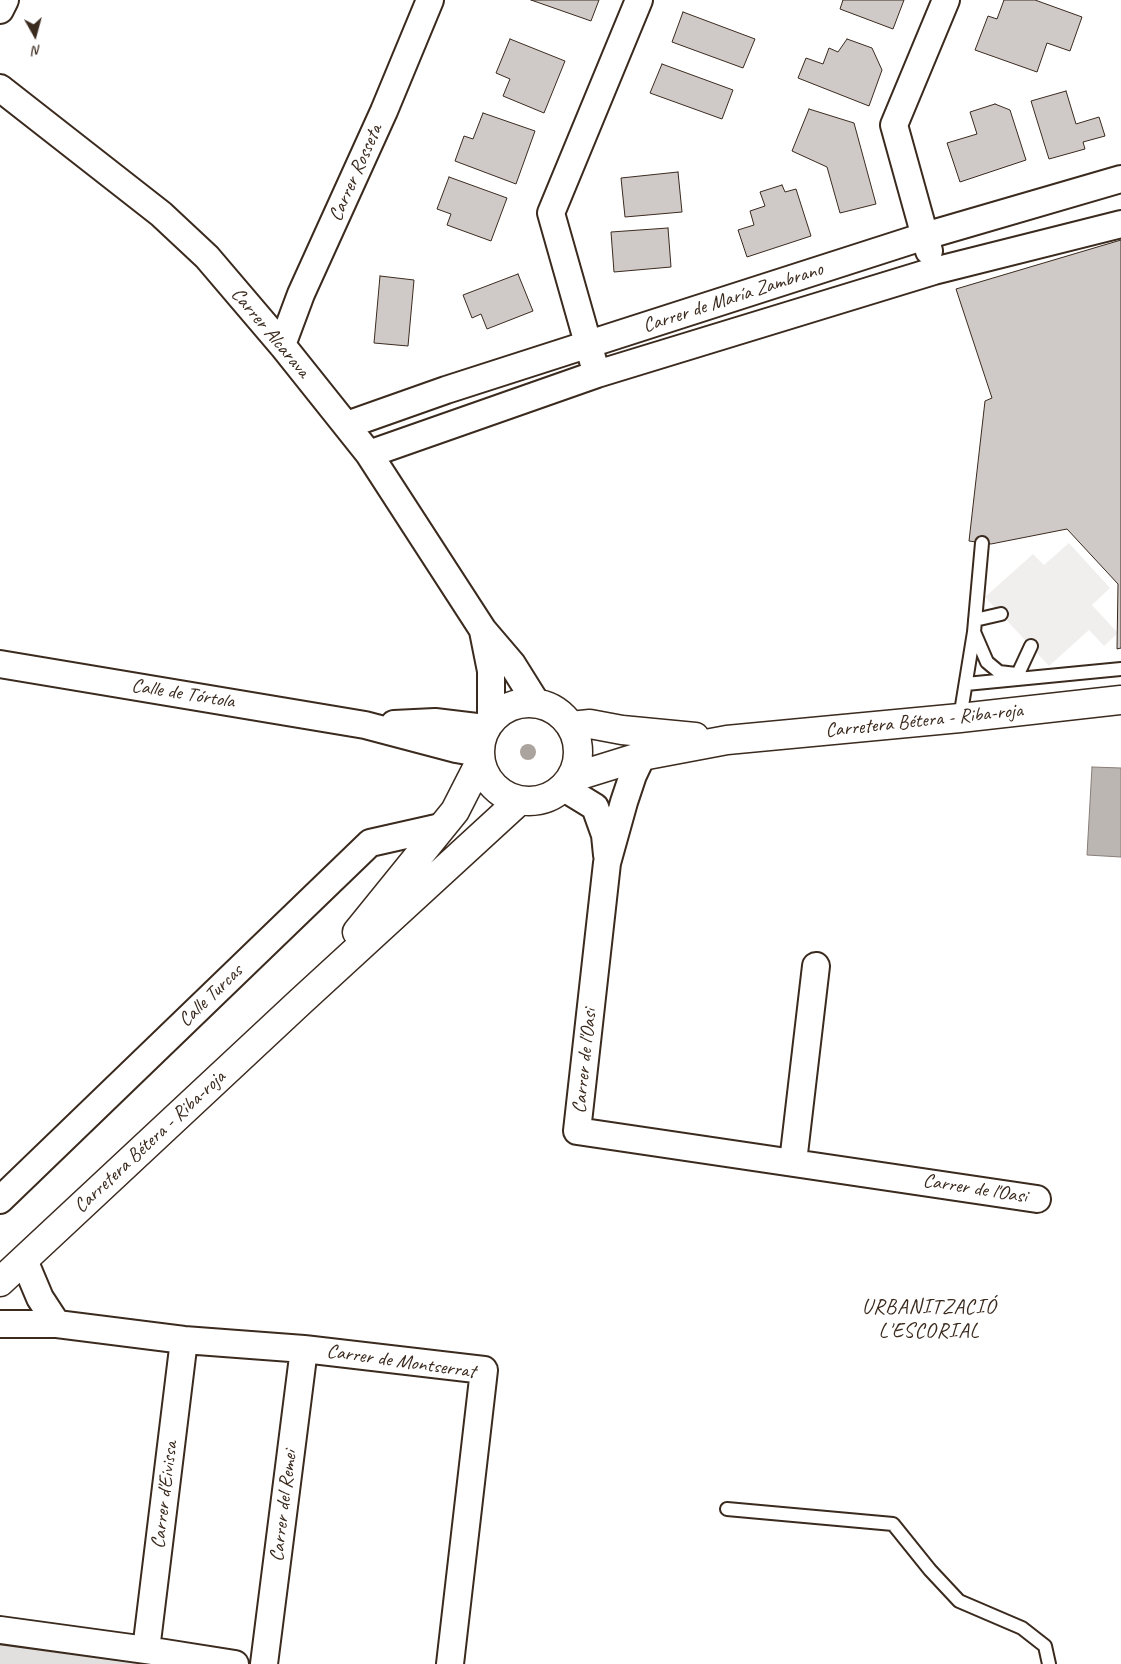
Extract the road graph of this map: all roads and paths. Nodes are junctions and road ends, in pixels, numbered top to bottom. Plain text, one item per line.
1 (5, 0) edge
2 (430, 0) edge
3 (639, 0) edge
4 (946, 0) edge
5 (0, 10) edge
6 (0, 88) edge
7 (1121, 179) edge
8 (1121, 224) edge
9 (925, 236) junction
10 (934, 271) junction
11 (282, 345) junction
12 (589, 345) junction
13 (597, 374) junction
14 (347, 425) junction
15 (369, 454) junction
16 (982, 543) dead end
17 (1001, 614) dead end
18 (975, 626) junction
19 (483, 630) junction
20 (1031, 646) dead end
21 (0, 664) edge
22 (1121, 669) edge
23 (1018, 674) junction
24 (1036, 678) junction
25 (966, 684) junction
26 (1121, 700) edge
27 (537, 704) junction
28 (960, 718) junction
29 (571, 726) junction
30 (727, 740) junction
31 (484, 741) junction
32 (642, 756) junction
33 (567, 783) junction
34 (519, 801) junction
35 (441, 827) junction
36 (607, 863) junction
37 (816, 966) dead end
38 (300, 1002) junction
39 (793, 1162) junction
40 (1037, 1199) dead end
41 (0, 1200) edge
42 (24, 1260) junction
43 (0, 1282) edge
44 (0, 1324) edge
45 (57, 1324) junction
46 (184, 1340) junction
47 (304, 1349) junction
48 (727, 1508) dead end
49 (0, 1630) edge
50 (146, 1650) junction
51 (235, 1664) edge
52 (264, 1664) edge
53 (450, 1664) edge
54 (1049, 1664) edge

1 - 5 street
2 - 11 street, Carrer Rosseta
3 - 12 street
4 - 9 street
6 - 11 street, Carrer Alcarava
7 - 9 street, Carrer de María Zambrano
8 - 10 street, Carrer de María Zambrano
9 - 10 street
9 - 12 street, Carrer de María Zambrano
10 - 13 street, Carrer de María Zambrano
11 - 14 street, Carrer Alcarava
12 - 13 street
12 - 14 street, Carrer de María Zambrano
13 - 15 street, Carrer de María Zambrano
14 - 15 street, Carrer Alcarava
15 - 19 street, Carrer Alcarava
16 - 18 lane
17 - 18 lane
18 - 23 lane
18 - 25 lane
19 - 27 street, Carrer Alcarava
19 - 31 street, Carrer Alcarava
20 - 23 lane
21 - 31 street, Calle de Tórtola
22 - 24 lane
23 - 24 lane
24 - 25 lane
25 - 28 lane
26 - 28 main road, Carretera Bétera - Riba-roja
27 - 29 main road
27 - 31 main road
28 - 30 main road, Carretera Bétera - Riba-roja
29 - 30 main road, Carretera Bétera - Riba-roja
29 - 33 main road
30 - 32 main road, Carretera Bétera - Riba-roja
31 - 34 main road
31 - 35 main road, Carretera Bétera - Riba-roja
32 - 33 main road, Carretera Bétera - Riba-roja
32 - 36 street, Carrer de l'Oasi
33 - 34 main road
33 - 36 street, Carrer de l'Oasi
34 - 38 main road, Carretera Bétera - Riba-roja
35 - 38 main road, Carretera Bétera - Riba-roja
35 - 41 street, Calle Turcas
36 - 39 street, Carrer de l'Oasi
37 - 39 street
38 - 42 main road, Carretera Bétera - Riba-roja
39 - 40 street, Carrer de l'Oasi
42 - 43 main road, Carretera Bétera - Riba-roja
42 - 45 street
44 - 45 street, Carrer de Montserrat
45 - 46 street, Carrer de Montserrat
46 - 47 street, Carrer de Montserrat
46 - 50 street, Carrer d'Eivissa
47 - 52 street, Carrer del Remei
47 - 53 street, Carrer de Montserrat
48 - 54 lane
49 - 50 street
50 - 51 street

